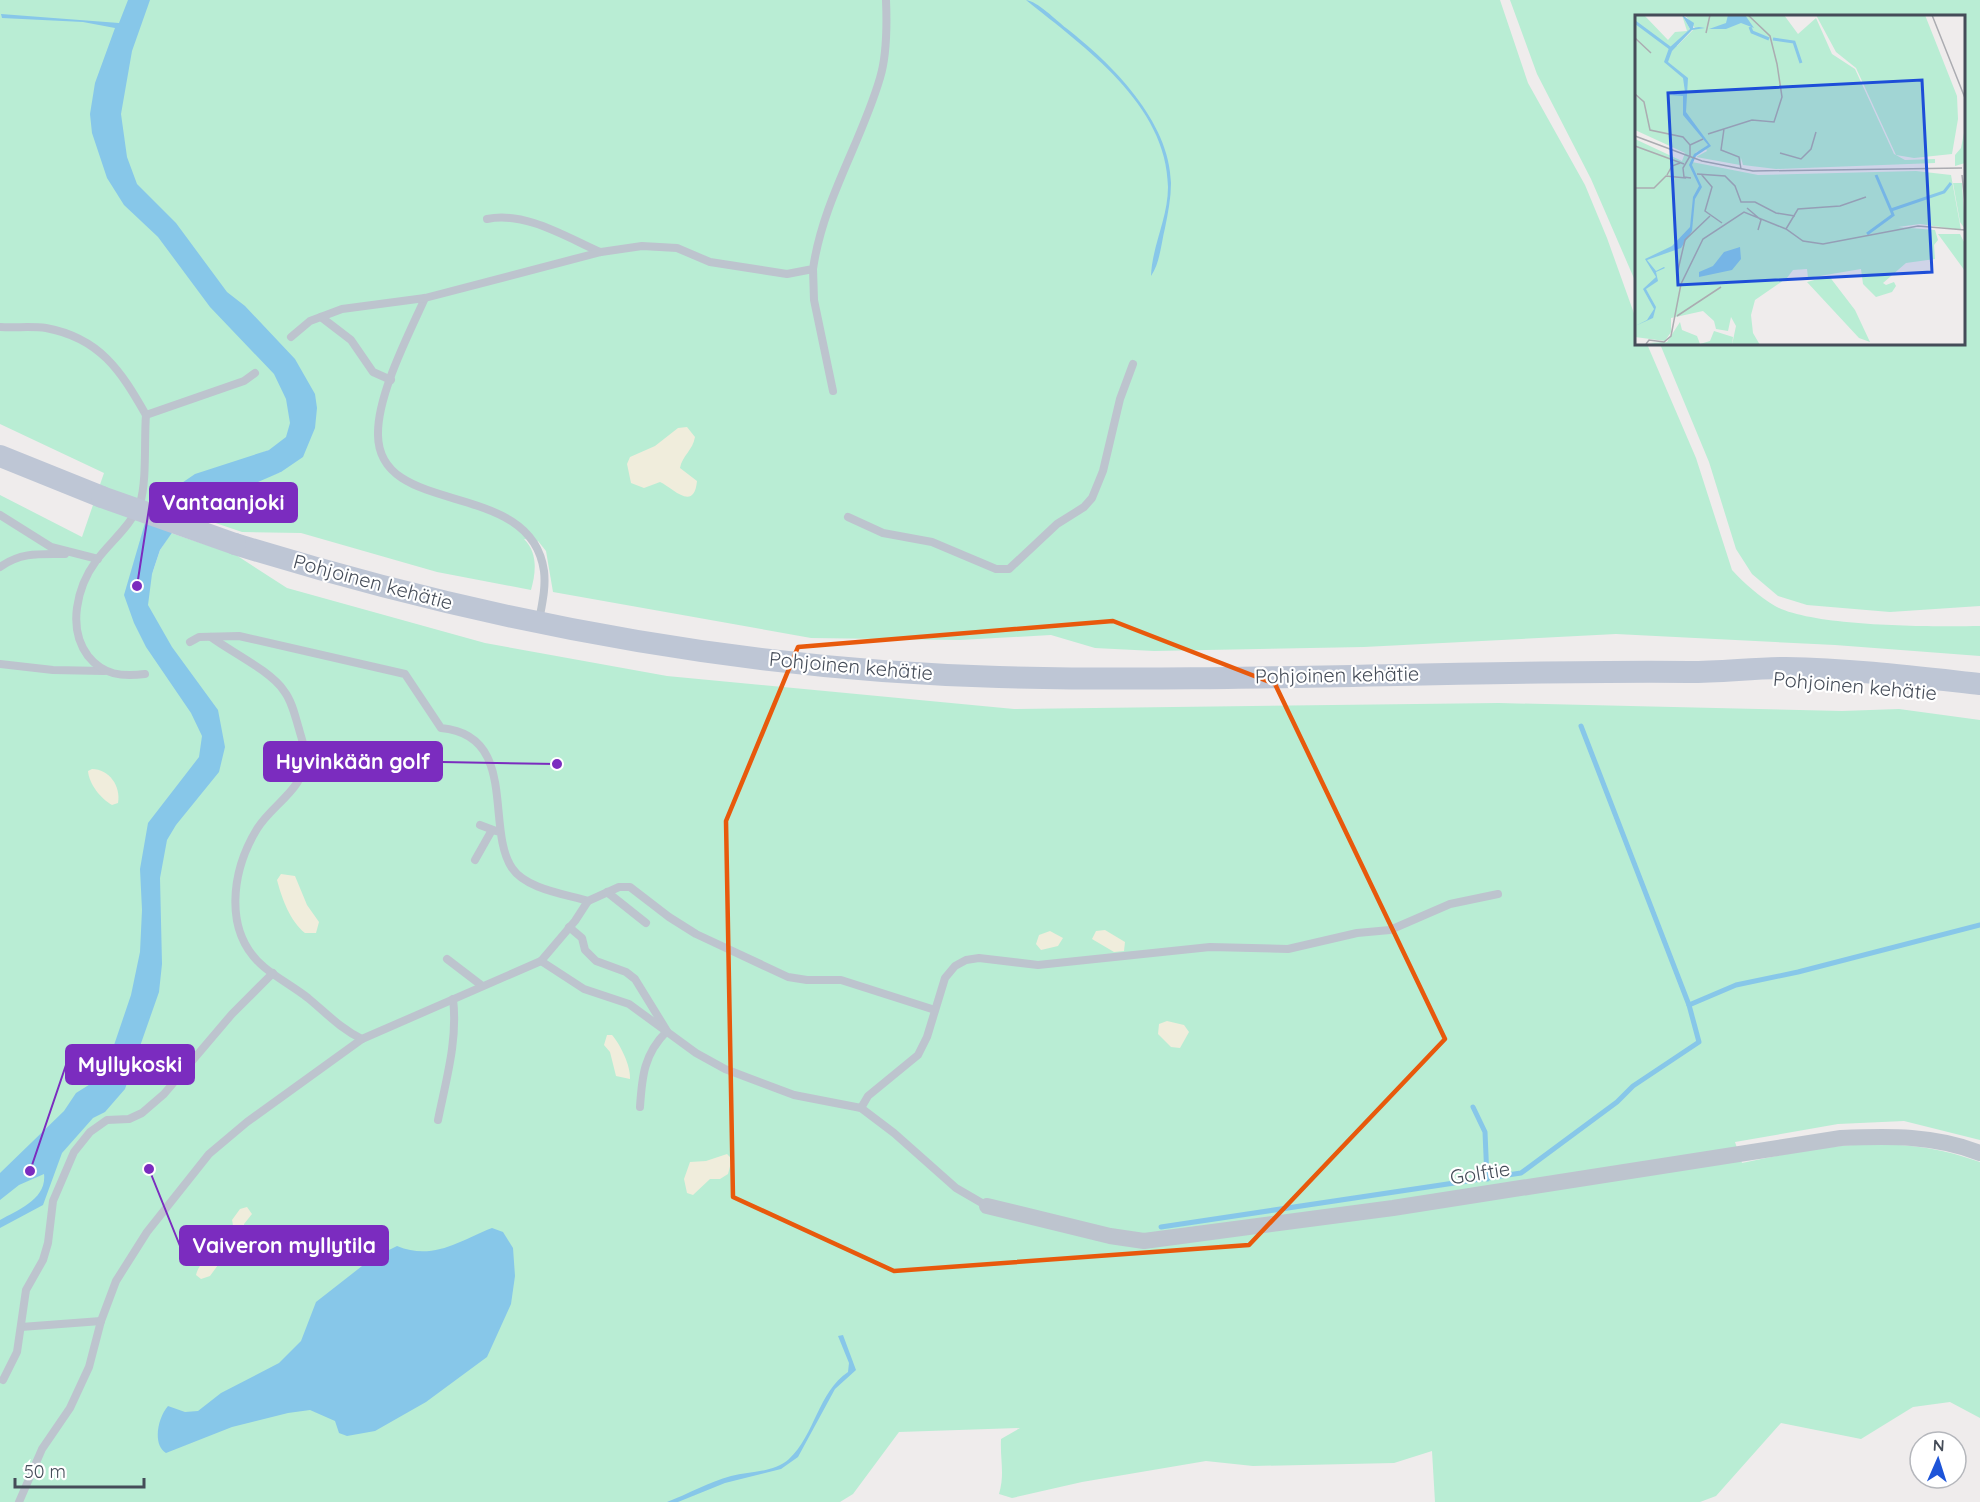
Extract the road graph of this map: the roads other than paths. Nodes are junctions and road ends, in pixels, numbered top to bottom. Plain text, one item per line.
1 (886, 0) edge
2 (487, 219) dead end
3 (601, 252) junction
4 (813, 268) junction
5 (425, 298) junction
6 (321, 317) junction
7 (0, 327) edge
8 (291, 337) dead end
9 (1133, 364) dead end
10 (255, 373) dead end
11 (391, 380) junction
12 (833, 391) dead end
13 (146, 415) junction
14 (0, 456) edge
15 (0, 515) edge
16 (848, 517) dead end
17 (75, 554) junction
18 (98, 559) junction
19 (0, 567) edge
20 (539, 623) junction
21 (211, 637) junction
22 (190, 642) dead end
23 (0, 664) edge
24 (104, 671) junction
25 (1731, 672) junction
26 (146, 674) dead end
27 (1980, 684) edge
28 (1980, 698) edge
29 (480, 825) dead end
30 (492, 830) junction
31 (502, 834) junction
32 (475, 860) dead end
33 (607, 892) junction
34 (1498, 894) dead end
35 (588, 901) junction
36 (646, 923) dead end
37 (569, 927) junction
38 (447, 959) dead end
39 (541, 961) junction
40 (273, 973) junction
41 (481, 985) junction
42 (453, 999) junction
43 (935, 1010) junction
44 (667, 1031) junction
45 (362, 1039) junction
46 (640, 1107) dead end
47 (861, 1108) junction
48 (438, 1120) dead end
49 (1980, 1153) edge
50 (987, 1206) joint
51 (101, 1321) junction
52 (21, 1327) junction
53 (3, 1380) dead end
54 (20, 1502) edge

1 - 4 lane
2 - 3 lane
3 - 4 lane
3 - 5 lane
4 - 12 lane
5 - 6 lane
5 - 11 lane
6 - 8 lane
6 - 11 lane
7 - 13 lane
9 - 16 lane
10 - 13 lane
11 - 20 lane
13 - 18 lane
14 - 20 main road, Pohjoinen kehätie, bridge
15 - 17 lane
17 - 18 lane
17 - 19 lane
18 - 24 lane
20 - 25 main road, Pohjoinen kehätie
21 - 22 lane
21 - 31 lane
21 - 40 lane
23 - 24 lane
24 - 26 lane
25 - 27 main road, Pohjoinen kehätie
25 - 28 main road, Pohjoinen kehätie
29 - 30 lane
30 - 31 lane
30 - 32 lane
31 - 35 lane
33 - 35 lane
33 - 36 lane
33 - 43 lane
34 - 43 lane
35 - 37 lane
37 - 39 lane
37 - 44 lane
38 - 41 lane
39 - 41 lane
39 - 44 lane
40 - 45 lane
40 - 52 lane
41 - 42 lane
42 - 45 lane
42 - 48 lane
43 - 47 lane
44 - 46 lane
44 - 47 lane
45 - 51 lane
47 - 50 lane
49 - 50 street, Golftie
51 - 52 lane
51 - 54 lane
52 - 53 lane

